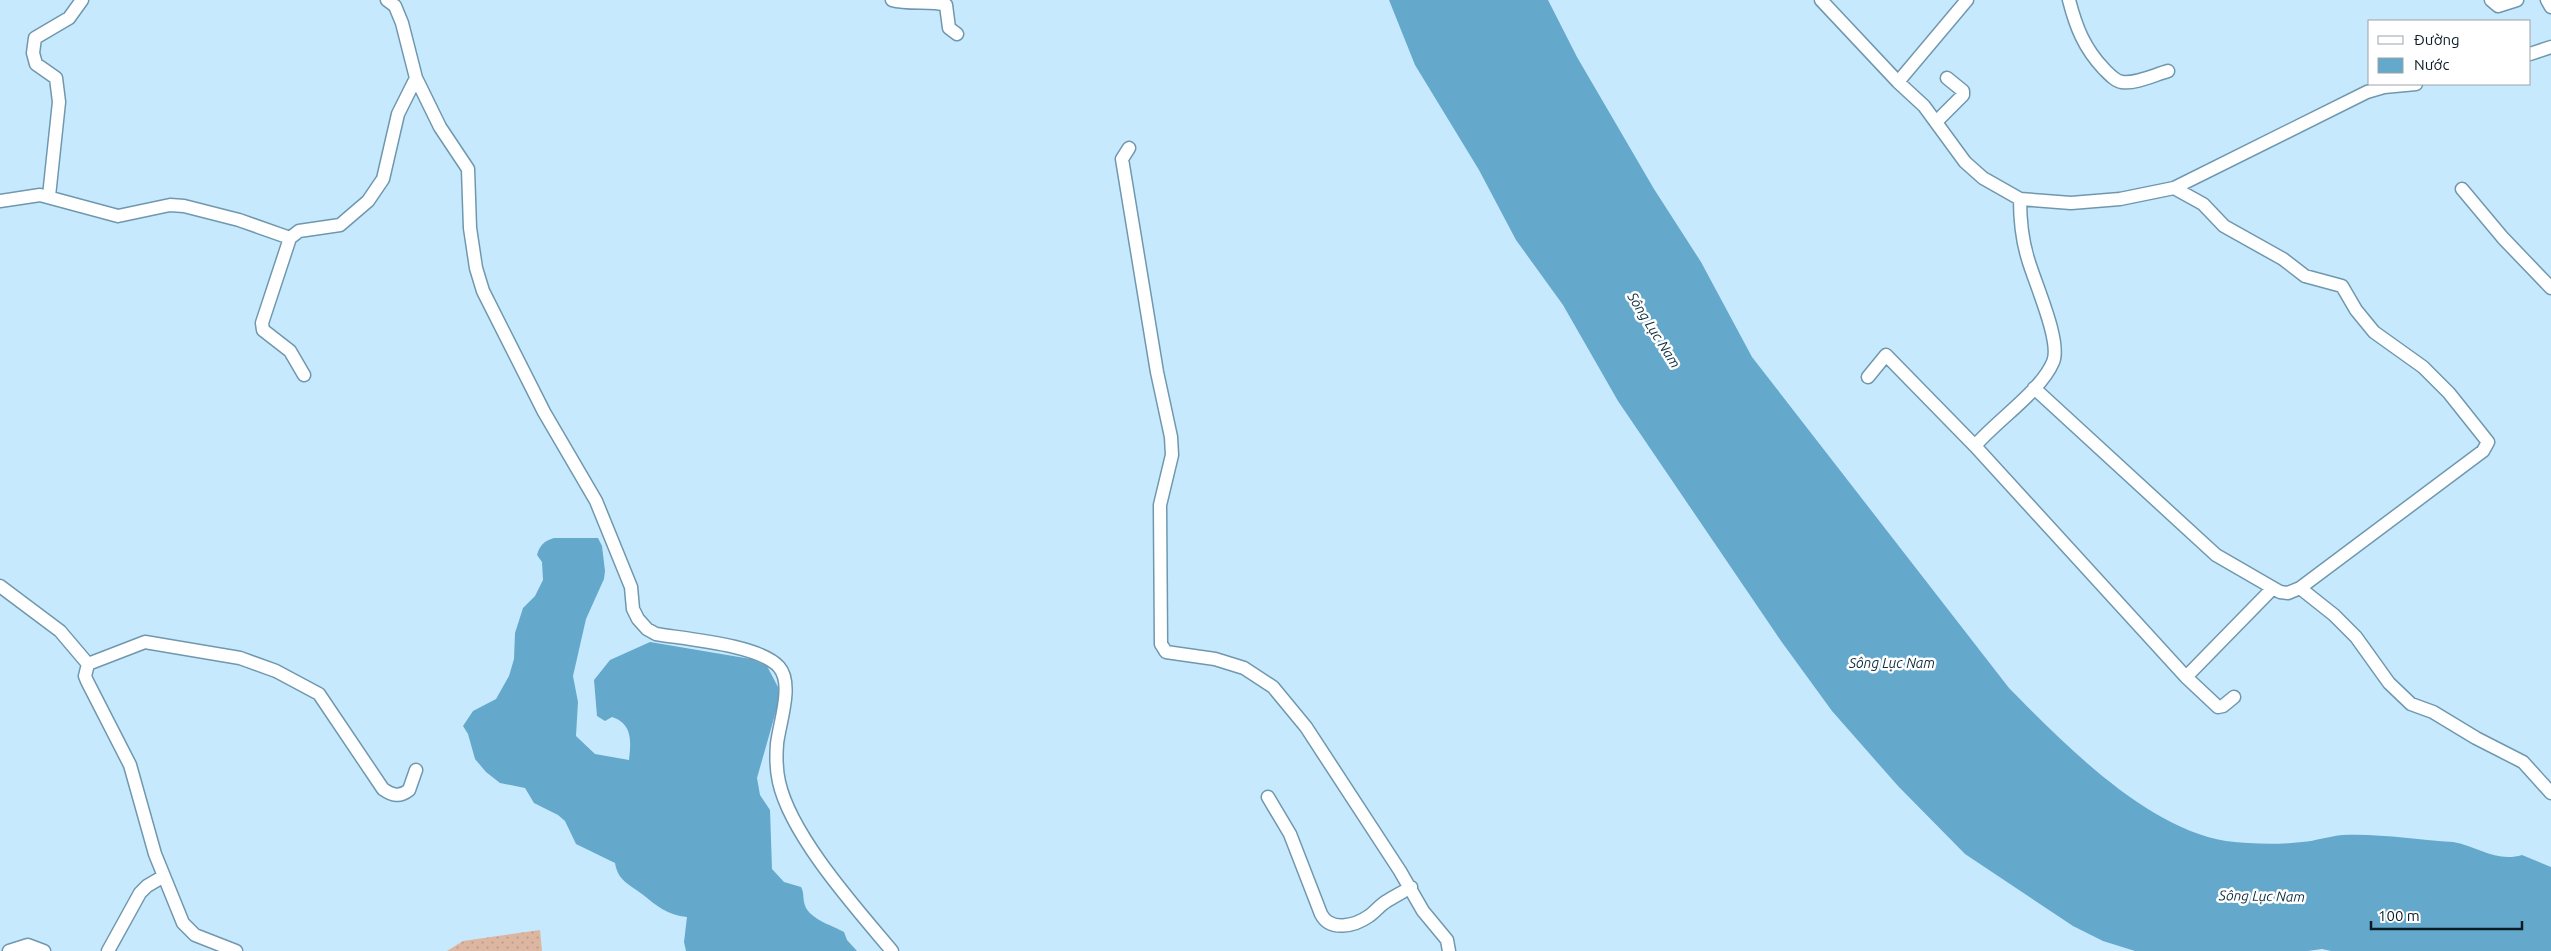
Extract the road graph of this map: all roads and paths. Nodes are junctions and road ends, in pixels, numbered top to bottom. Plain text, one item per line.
1 (82, 0) edge
2 (387, 0) edge
3 (892, 0) edge
4 (1821, 0) edge
5 (1967, 0) edge
6 (2069, 0) edge
7 (2492, 0) edge
8 (2517, 0) edge
9 (2547, 0) edge
10 (2551, 7) edge
11 (957, 34) dead end
12 (2551, 47) edge
13 (2531, 54) edge
14 (2168, 70) dead end
15 (416, 78) junction
16 (1948, 78) dead end
17 (1898, 82) junction
18 (2405, 85) edge
19 (1936, 121) junction
20 (1129, 148) dead end
21 (2174, 188) junction
22 (2462, 189) dead end
23 (49, 196) junction
24 (2020, 199) junction
25 (0, 201) edge
26 (290, 238) junction
27 (2551, 288) edge
28 (304, 375) dead end
29 (1868, 377) dead end
30 (2034, 388) junction
31 (1976, 446) junction
32 (0, 586) edge
33 (2273, 588) junction
34 (2300, 588) junction
35 (88, 664) junction
36 (2186, 677) junction
37 (2234, 698) dead end
38 (416, 770) dead end
39 (2551, 793) edge
40 (1268, 797) dead end
41 (164, 876) junction
42 (1411, 887) junction
43 (10, 951) edge
44 (44, 951) edge
45 (108, 951) edge
46 (236, 951) edge
47 (892, 951) edge
48 (1449, 951) edge

1 - 23 street
2 - 15 street
3 - 11 street
4 - 17 street
5 - 17 street
6 - 14 street
7 - 8 street
9 - 10 street
12 - 13 street
15 - 26 street
15 - 47 street
16 - 19 street
17 - 19 street
18 - 21 street
19 - 24 street
20 - 42 street
21 - 24 street
21 - 34 street
22 - 27 street
23 - 25 street
23 - 26 street
24 - 30 street
26 - 28 street
29 - 31 street
30 - 31 street
30 - 33 street
31 - 36 street
32 - 35 street
33 - 34 street
33 - 36 street
34 - 39 street
35 - 38 street
35 - 41 street
36 - 37 street
40 - 42 street
41 - 45 street
41 - 46 street
42 - 48 street
43 - 44 street

